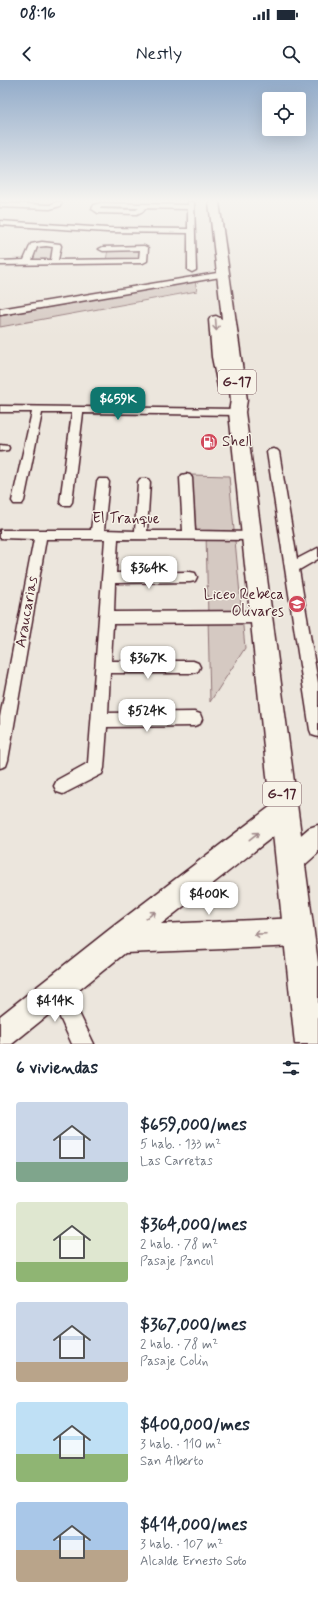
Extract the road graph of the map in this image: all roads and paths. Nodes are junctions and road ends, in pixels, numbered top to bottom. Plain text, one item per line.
1 (34, 247) edge
2 (57, 247) edge
3 (191, 247) edge
4 (220, 247) edge
5 (103, 249) joint
6 (99, 261) junction
7 (54, 262) junction
8 (209, 262) dead end
9 (0, 263) edge
10 (27, 263) junction
11 (192, 274) junction
12 (223, 274) junction
13 (210, 276) junction
14 (212, 290) dead end
15 (215, 309) dead end
16 (0, 312) edge
17 (0, 409) edge
18 (38, 409) junction
19 (78, 409) junction
20 (237, 412) junction
21 (273, 452) dead end
22 (186, 478) dead end
23 (103, 482) dead end
24 (144, 482) dead end
25 (18, 501) dead end
26 (66, 502) dead end
27 (0, 534) edge
28 (41, 534) junction
29 (105, 535) junction
30 (141, 535) junction
31 (189, 535) junction
32 (251, 536) junction
33 (318, 553) edge
34 (292, 568) junction
35 (190, 577) dead end
36 (109, 578) junction
37 (261, 617) junction
38 (106, 618) junction
39 (313, 663) edge
40 (103, 667) junction
41 (193, 667) dead end
42 (6, 697) edge
43 (194, 719) dead end
44 (99, 720) junction
45 (318, 730) edge
46 (0, 760) edge
47 (63, 786) dead end
48 (284, 812) junction
49 (318, 837) edge
50 (290, 862) junction
51 (299, 932) junction
52 (120, 939) junction
53 (58, 989) junction
54 (0, 1035) edge
55 (83, 1044) edge
56 (312, 1044) edge

1 - 10 street
2 - 7 street
3 - 11 street
4 - 12 main road, G-17
5 - 6 street
5 - 6 street
6 - 7 street
7 - 10 street
8 - 13 main road
9 - 10 street
11 - 13 street
11 - 16 street
12 - 13 street
12 - 20 main road, G-17
13 - 14 main road
15 -> 20 main road, G-17
17 - 18 street
18 - 19 street
18 - 25 street
19 - 20 street
19 - 26 street
20 - 32 main road, G-17
21 - 34 street
22 - 31 street
23 - 29 street
24 - 30 street
27 - 28 street, El Tranque
28 - 29 street, El Tranque
28 - 42 street, Araucarias
29 - 30 street, El Tranque
29 - 36 street
30 - 31 street, El Tranque
31 - 32 street, El Tranque
32 - 37 main road, G-17
33 - 34 street
34 - 39 street
35 - 36 street
36 - 38 street
37 - 38 street
37 - 48 main road, G-17
38 - 40 street
39 - 45 street
40 - 41 street
40 - 44 street
42 - 46 street, Araucarias
43 - 44 street
44 - 47 street
48 - 50 main road, G-17
52 -> 48 street
49 - 50 street
50 - 51 main road, G-17
51 -> 52 street
51 - 56 main road, G-17
52 - 53 street
53 - 54 street
53 - 55 street

